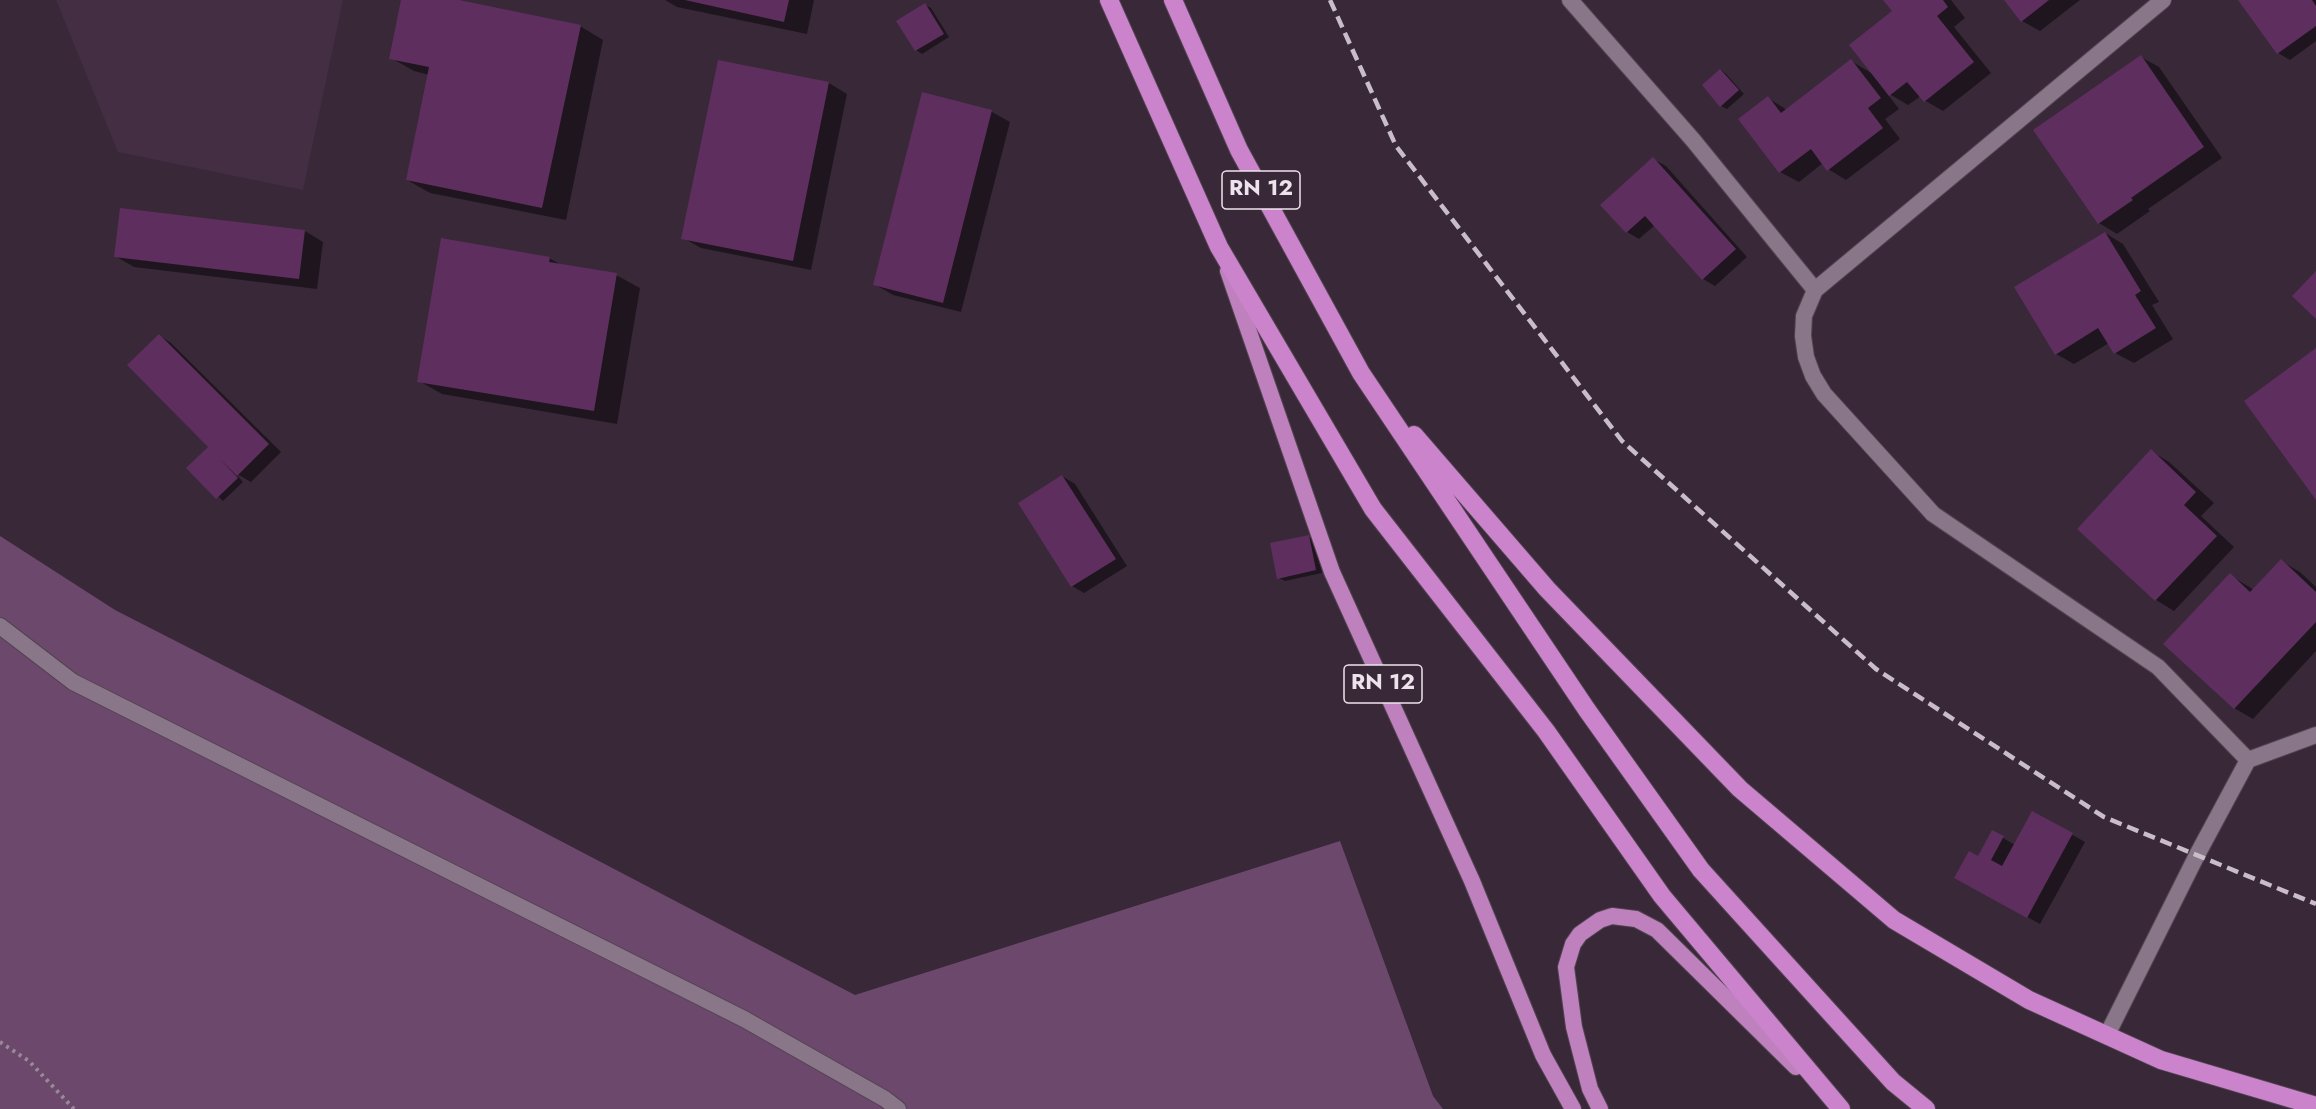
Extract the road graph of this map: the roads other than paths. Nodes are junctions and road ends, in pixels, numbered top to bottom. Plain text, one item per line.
1 (1109, 0) edge
2 (1173, 0) edge
3 (1570, 0) edge
4 (2163, 0) edge
5 (1220, 248) junction
6 (1815, 290) junction
7 (1361, 374) junction
8 (0, 626) edge
9 (2316, 735) edge
10 (2248, 760) junction
11 (2107, 1035) junction
12 (2316, 1106) edge
13 (898, 1109) edge
14 (1573, 1109) edge
15 (1600, 1109) edge
16 (1840, 1109) edge
17 (1926, 1109) edge

1 - 5 highway, RN 12
2 - 7 highway, RN 12
3 - 6 street
4 - 6 street
5 - 14 highway, RN 12
5 - 16 highway
6 - 10 street
7 - 11 highway
7 - 17 highway
8 - 13 street
9 - 10 street
10 - 11 street
11 - 12 highway
15 - 16 highway

